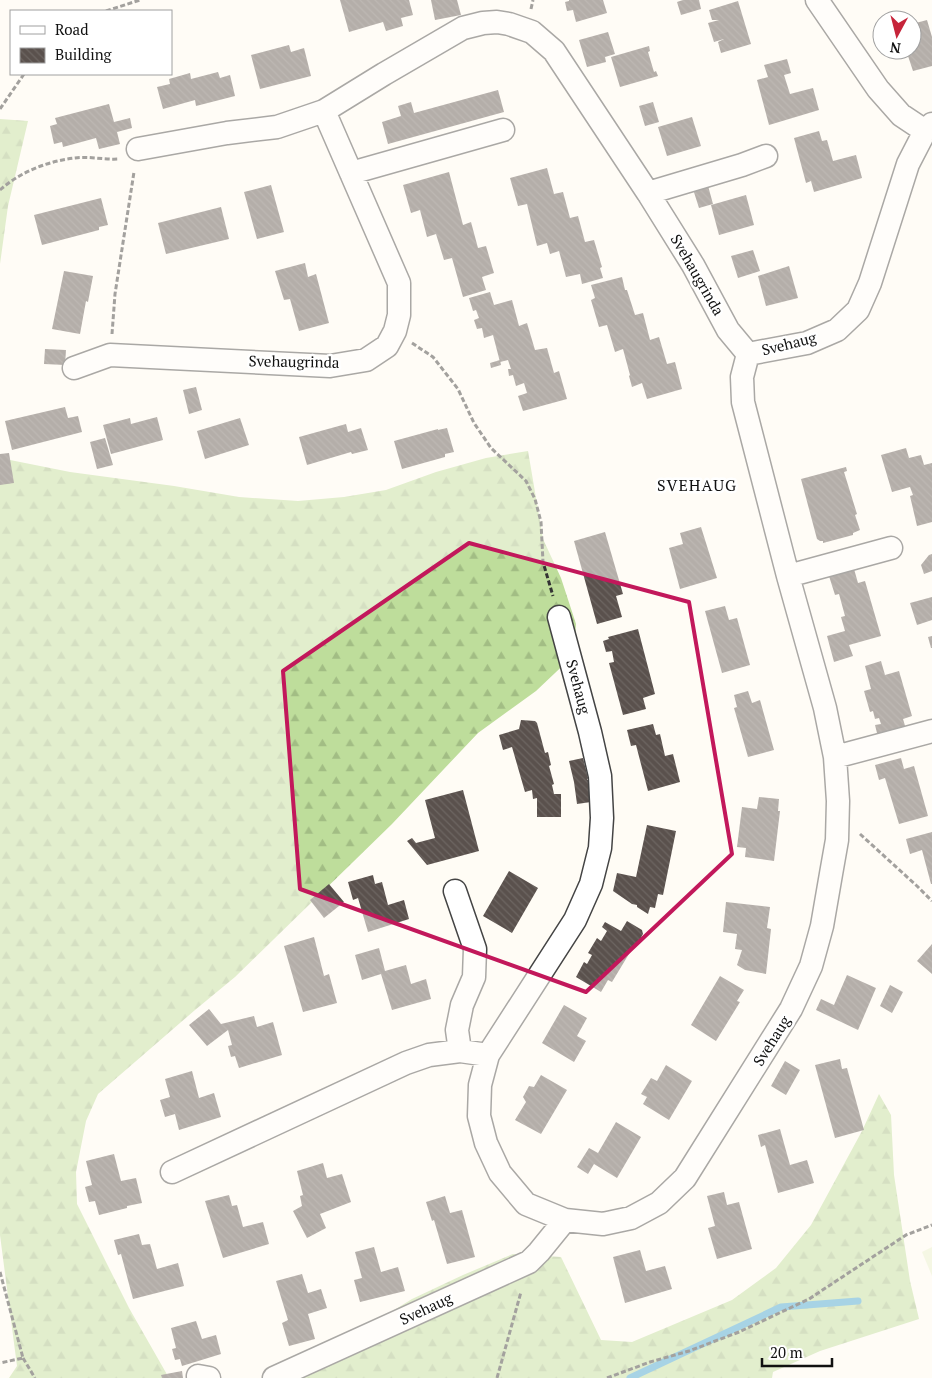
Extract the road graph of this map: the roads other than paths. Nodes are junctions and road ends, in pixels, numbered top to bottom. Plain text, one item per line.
1 (817, 0) edge
2 (324, 111) junction
3 (928, 127) edge
4 (503, 130) dead end
5 (138, 149) road end
6 (766, 156) dead end
7 (351, 173) junction
8 (648, 193) junction
9 (748, 354) junction
10 (74, 368) dead end
11 (891, 548) dead end
12 (788, 576) junction
13 (559, 617) road end
14 (932, 731) edge
15 (835, 757) junction
16 (455, 891) dead end
17 (460, 1051) junction
18 (488, 1055) junction
19 (172, 1172) dead end
20 (564, 1220) junction
21 (274, 1378) edge

1 - 3 street, Svehaug
2 - 5 street, Svehaugrinda
2 - 7 street, Svehaugrinda
2 - 8 street, Svehaugrinda
3 - 9 street, Svehaug
4 - 7 street
6 - 8 street
7 - 10 street, Svehaugrinda
8 - 9 street, Svehaugrinda
9 - 12 street, Svehaug
11 - 12 street
12 - 15 street, Svehaug
13 - 18 street, Svehaug
14 - 15 street
15 - 20 street, Svehaug
16 - 17 street
17 - 18 street
17 - 19 street
18 - 20 street, Svehaug
20 - 21 street, Svehaug

